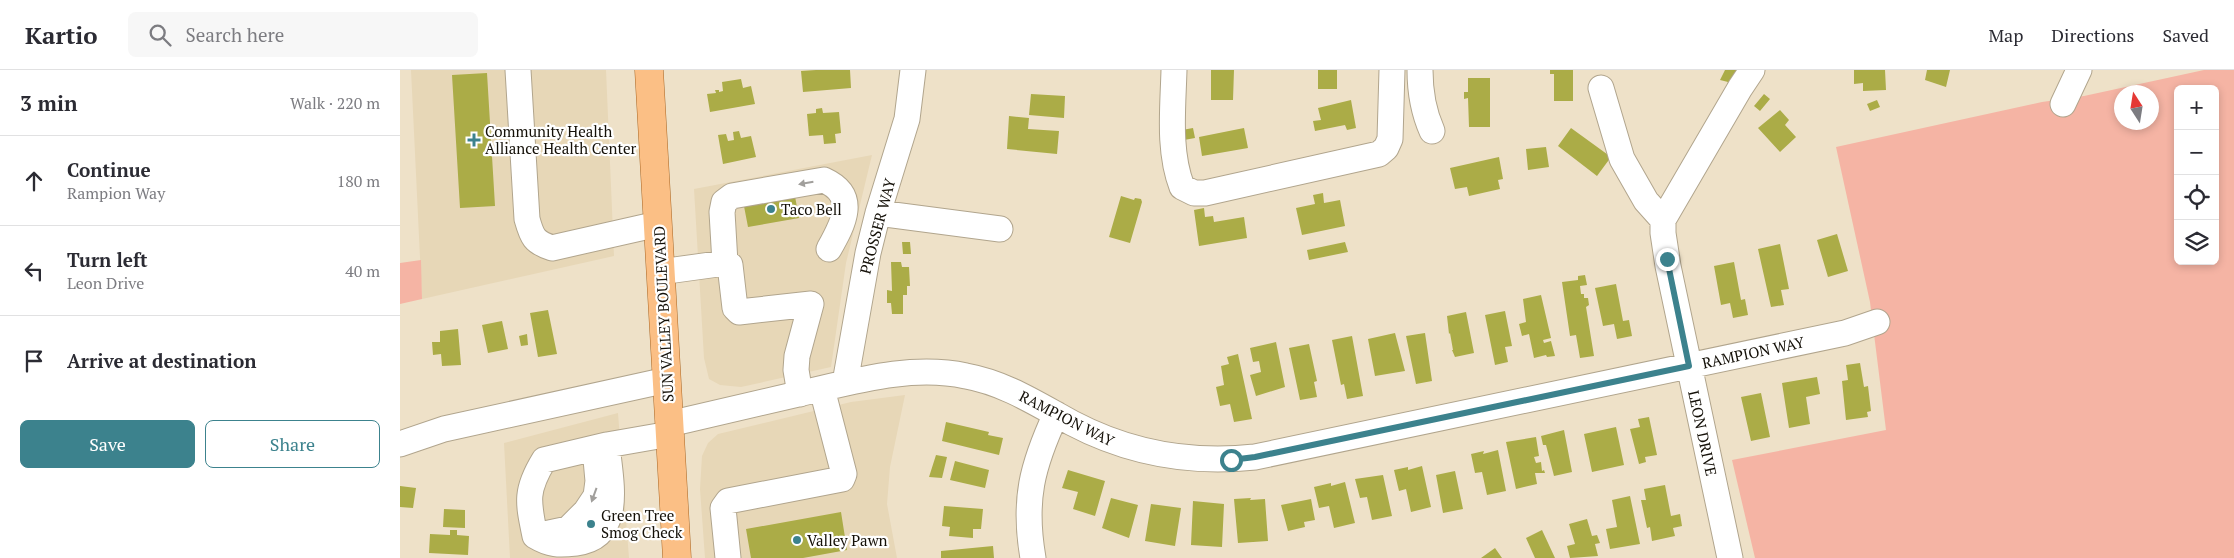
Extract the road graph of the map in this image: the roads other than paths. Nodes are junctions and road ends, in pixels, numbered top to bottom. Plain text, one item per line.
1 (518, 70) edge
2 (649, 70) edge
3 (913, 70) edge
4 (1174, 70) edge
5 (1392, 70) edge
6 (1420, 70) edge
7 (1752, 70) edge
8 (2079, 70) edge
9 (1601, 88) dead end
10 (2063, 104) dead end
11 (1432, 131) dead end
12 (878, 213) junction
13 (1663, 220) junction
14 (658, 224) junction
15 (1000, 229) dead end
16 (828, 249) dead end
17 (725, 263) junction
18 (660, 272) junction
19 (1876, 322) dead end
20 (1689, 366) junction
21 (667, 380) junction
22 (823, 388) junction
23 (1056, 414) junction
24 (670, 429) junction
25 (400, 444) edge
26 (601, 446) junction
27 (677, 558) edge
28 (728, 558) edge
29 (1032, 558) edge
30 (1730, 558) edge

1 - 14 street
2 - 14 main road, SUN VALLEY BOULEVARD
3 - 12 street, PROSSER WAY
4 - 5 street
6 - 11 street
7 - 13 street
8 - 10 street
9 - 13 street
12 - 15 street
12 - 22 street, PROSSER WAY
13 - 20 street, LEON DRIVE
14 - 18 main road, SUN VALLEY BOULEVARD
16 -> 17 street
17 - 18 street
17 - 22 street
18 - 21 main road, SUN VALLEY BOULEVARD
19 - 20 street, RAMPION WAY
20 - 23 street, RAMPION WAY
20 - 30 street, LEON DRIVE
21 - 24 main road, SUN VALLEY BOULEVARD
21 - 25 street
22 - 23 street, RAMPION WAY
22 - 24 street, RAMPION WAY
22 - 28 street
23 - 29 street
24 - 26 street, RAMPION WAY
24 - 27 main road, SUN VALLEY BOULEVARD
26 - 26 street

